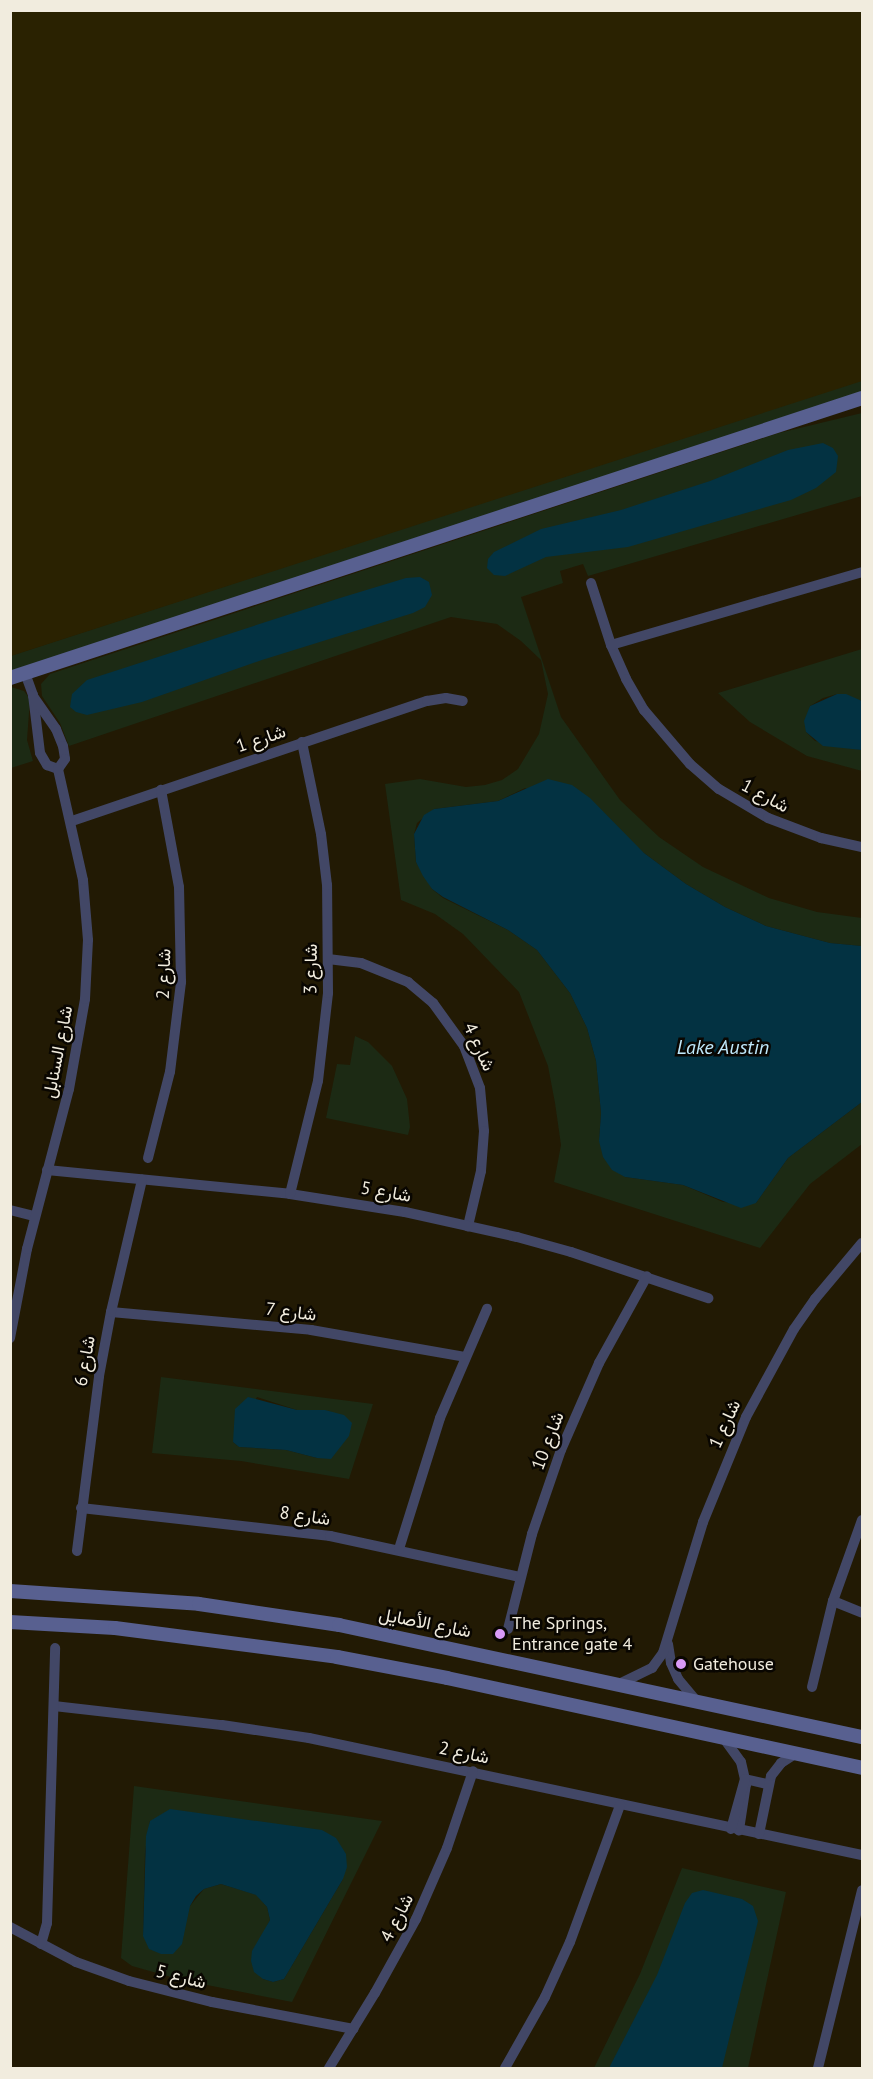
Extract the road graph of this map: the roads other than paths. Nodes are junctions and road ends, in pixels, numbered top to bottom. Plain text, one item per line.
1 (862, 398) edge
2 (862, 572) edge
3 (591, 583) dead end
4 (611, 645) junction
5 (25, 673) junction
6 (10, 678) edge
7 (33, 696) junction
8 (463, 700) dead end
9 (56, 729) junction
10 (37, 737) junction
11 (302, 742) junction
12 (58, 769) junction
13 (161, 790) junction
14 (72, 821) junction
15 (862, 847) edge
16 (328, 959) junction
17 (147, 1158) dead end
18 (47, 1170) junction
19 (142, 1180) junction
20 (291, 1194) junction
21 (10, 1210) edge
22 (34, 1216) junction
23 (468, 1226) junction
24 (862, 1243) edge
25 (647, 1276) junction
26 (708, 1298) dead end
27 (487, 1309) dead end
28 (111, 1312) junction
29 (10, 1338) edge
30 (465, 1357) junction
31 (81, 1508) junction
32 (862, 1520) edge
33 (399, 1549) junction
34 (77, 1551) dead end
35 (520, 1576) junction
36 (10, 1591) edge
37 (833, 1601) junction
38 (862, 1613) edge
39 (10, 1622) edge
40 (508, 1629) dead end
41 (668, 1644) junction
42 (55, 1648) dead end
43 (616, 1686) junction
44 (812, 1687) dead end
45 (698, 1703) junction
46 (54, 1706) junction
47 (862, 1737) edge
48 (725, 1740) junction
49 (795, 1754) junction
50 (862, 1768) edge
51 (472, 1771) junction
52 (745, 1779) junction
53 (767, 1784) junction
54 (620, 1805) junction
55 (735, 1830) junction
56 (759, 1834) junction
57 (862, 1856) edge
58 (862, 1890) edge
59 (10, 1927) edge
60 (41, 1944) junction
61 (353, 2029) junction
62 (329, 2068) edge
63 (505, 2068) edge
64 (818, 2068) edge

1 - 5 main road
2 - 4 street
3 - 4 street, شارع 1
4 - 15 street, شارع 1
5 - 6 main road
5 - 7 street, شارع السنابل
7 - 9 street, شارع السنابل
7 - 10 street, شارع السنابل
8 - 11 street, شارع 1
9 - 10 street
9 - 12 street, شارع السنابل
10 - 12 street, شارع السنابل
11 - 13 street, شارع 1
11 - 16 street, شارع 3
12 - 14 street, شارع السنابل
13 - 14 street, شارع 1
13 - 17 street, شارع 2
14 - 18 street, شارع السنابل
16 - 20 street, شارع 3
16 - 23 street, شارع 4
18 - 19 street, شارع 5
18 - 22 street, شارع السنابل
19 - 20 street, شارع 5
19 - 28 street, شارع 6
20 - 23 street, شارع 5
21 - 22 street
22 - 29 street, شارع السنابل
23 - 25 street, شارع 5
24 - 41 street, شارع 1
25 - 26 street, شارع 5
25 - 35 street, شارع 10
27 - 30 street
28 - 30 street, شارع 7
28 - 31 street, شارع 6
30 - 33 street
31 - 33 street, شارع 8
31 - 34 street, شارع 6
32 - 37 street
33 - 35 street, شارع 8
35 - 40 street, شارع 10
36 - 43 main road, شارع الأصايل
37 - 38 street
37 - 44 street
39 - 48 main road
41 - 43 street, شارع 1
41 - 45 street, شارع 1
42 - 46 street
43 - 45 main road, شارع الأصايل
45 - 47 main road, شارع الأصايل
46 - 51 street, شارع 2
46 - 60 street
48 - 49 main road
48 - 52 street
49 - 50 main road
49 - 53 street
51 - 54 street, شارع 2
51 - 61 street, شارع 4
52 - 53 street
52 - 55 street
53 - 56 street
54 - 55 street, شارع 2
54 - 63 street
55 - 56 street, شارع 2
56 - 57 street, شارع 2
58 - 64 street
59 - 60 street, شارع 5
60 - 61 street, شارع 5
61 - 62 street, شارع 4

